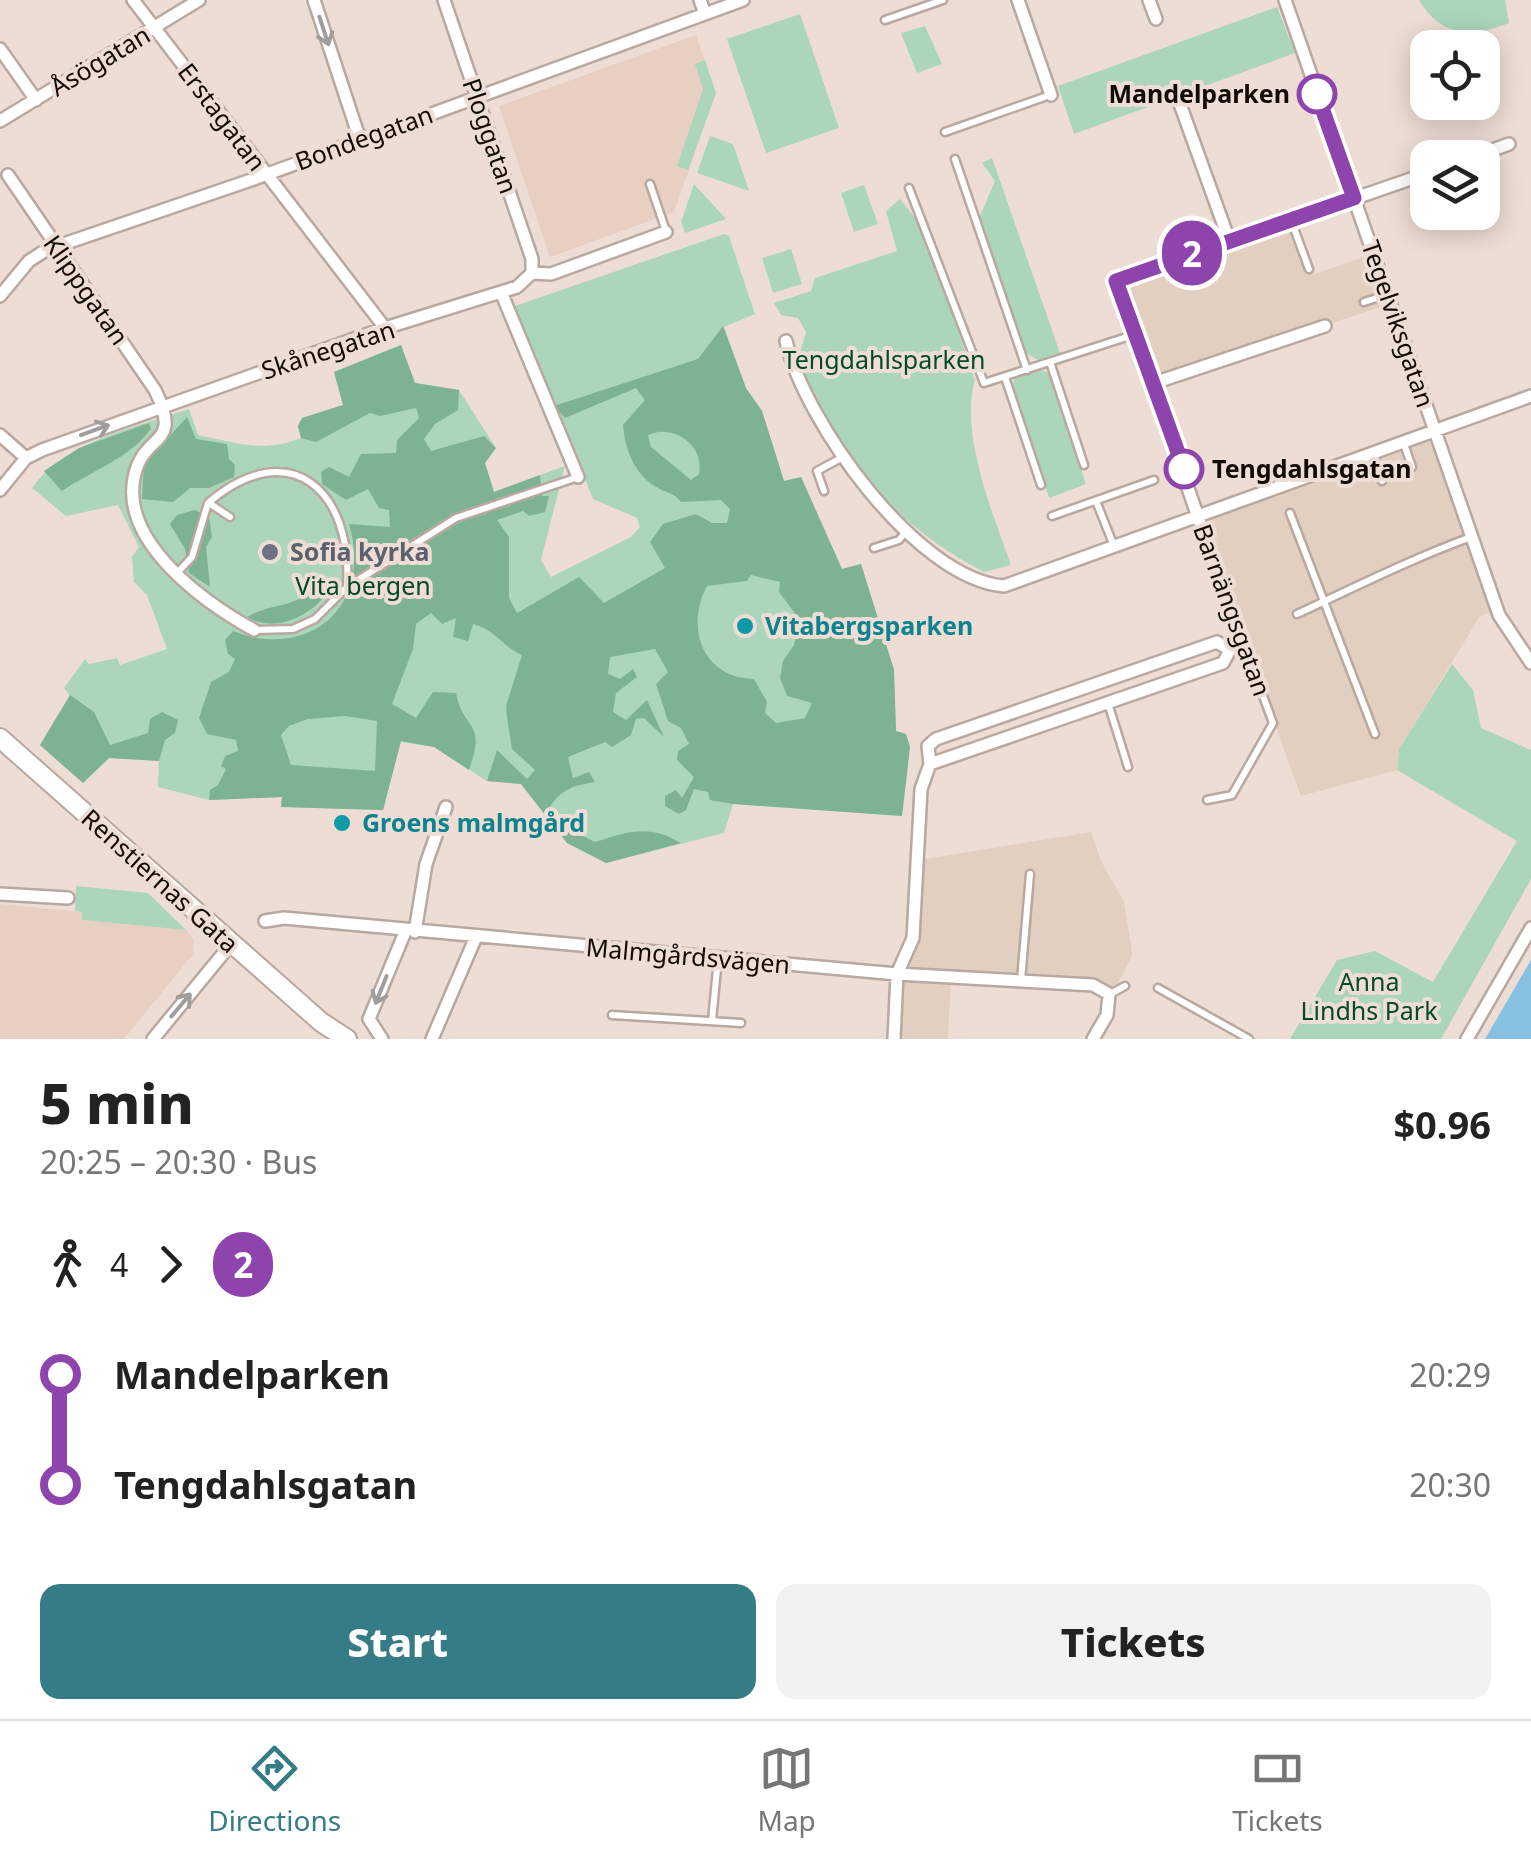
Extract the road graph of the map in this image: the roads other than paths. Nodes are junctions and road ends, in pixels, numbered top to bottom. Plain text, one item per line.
1 (133, 0) edge
2 (198, 0) edge
3 (314, 0) edge
4 (444, 0) edge
5 (700, 0) edge
6 (743, 0) edge
7 (943, 0) edge
8 (1018, 0) edge
9 (1149, 0) edge
10 (1285, 0) edge
11 (704, 14) junction
12 (1156, 19) dead end
13 (885, 20) dead end
14 (155, 29) junction
15 (0, 49) edge
16 (1051, 95) joint
17 (477, 97) junction
18 (36, 100) junction
19 (1180, 104) dead end
20 (0, 120) edge
21 (945, 132) dead end
22 (360, 140) junction
23 (1509, 144) dead end
24 (1500, 147) edge
25 (955, 159) dead end
26 (266, 175) junction
27 (8, 176) dead end
28 (1410, 178) edge
29 (650, 184) dead end
30 (909, 188) dead end
31 (1354, 198) junction
32 (1291, 219) junction
33 (666, 232) joint
34 (1229, 240) junction
35 (56, 247) junction
36 (1310, 269) dead end
37 (532, 274) junction
38 (502, 292) junction
39 (1386, 295) junction
40 (0, 296) edge
41 (1364, 302) dead end
42 (1324, 326) dead end
43 (385, 328) junction
44 (1137, 334) junction
45 (786, 341) dead end
46 (1050, 362) junction
47 (1027, 370) junction
48 (1006, 377) junction
49 (1154, 382) junction
50 (1531, 396) edge
51 (163, 406) junction
52 (1435, 429) junction
53 (0, 434) edge
54 (1402, 440) junction
55 (1372, 451) junction
56 (843, 456) junction
57 (26, 458) junction
58 (1084, 465) dead end
59 (1412, 468) dead end
60 (578, 477) joint
61 (1154, 480) dead end
62 (1382, 481) dead end
63 (1041, 485) dead end
64 (0, 490) edge
65 (824, 491) dead end
66 (1096, 501) junction
67 (208, 503) junction
68 (1290, 513) dead end
69 (1197, 514) junction
70 (1052, 516) dead end
71 (230, 517) dead end
72 (908, 530) junction
73 (1470, 537) junction
74 (874, 548) dead end
75 (1115, 548) junction
76 (178, 572) junction
77 (346, 587) junction
78 (1322, 603) junction
79 (1230, 609) joint
80 (1298, 614) dead end
81 (254, 630) joint
82 (1517, 644) junction
83 (1531, 646) edge
84 (1531, 663) edge
85 (1061, 697) junction
86 (1108, 703) junction
87 (1068, 717) junction
88 (1375, 734) dead end
89 (0, 738) edge
90 (930, 764) junction
91 (1128, 767) dead end
92 (1207, 800) dead end
93 (446, 807) dead end
94 (1030, 874) dead end
95 (0, 894) edge
96 (68, 898) dead end
97 (265, 921) dead end
98 (1531, 928) edge
99 (410, 932) junction
100 (475, 939) junction
101 (231, 944) junction
102 (718, 958) junction
103 (897, 974) junction
104 (1020, 981) junction
105 (1126, 986) dead end
106 (1158, 988) dead end
107 (1109, 994) junction
108 (612, 1015) dead end
109 (712, 1020) junction
110 (321, 1022) junction
111 (741, 1023) dead end
112 (153, 1039) edge
113 (335, 1039) edge
114 (346, 1039) edge
115 (382, 1039) edge
116 (432, 1039) edge
117 (894, 1039) edge
118 (1093, 1039) edge
119 (1249, 1039) edge
120 (1467, 1039) edge

1 - 14 street, Erstagatan
2 - 14 street, Åsögatan
3 -> 22 street
4 - 17 street, Ploggatan
5 - 11 street
6 - 11 street, Bondegatan
7 - 13 lane
8 - 16 street
9 - 12 street
10 - 31 street, Tegelviksgatan
11 - 17 street, Bondegatan
14 - 18 street, Åsögatan
14 - 26 street, Erstagatan
15 - 18 street
16 - 21 lane
17 - 22 street, Bondegatan
17 - 37 street, Ploggatan
18 - 20 street, Åsögatan
19 - 34 street
22 - 26 street, Bondegatan
23 - 24 street
25 - 47 lane
26 - 35 street, Bondegatan
26 - 43 street, Erstagatan
27 - 35 street, Klippgatan
28 - 31 street
29 - 33 lane
30 - 48 lane
31 - 32 street
31 - 39 street, Tegelviksgatan
32 - 34 street
32 - 36 lane
33 - 37 street, Skånegatan
34 - 44 street, Barnängsgatan
35 - 40 street, Bondegatan
35 - 51 street, Klippgatan
37 - 38 street, Skånegatan
38 - 43 street, Skånegatan
38 - 60 street
39 - 41 lane
39 - 52 street, Tegelviksgatan
42 - 49 street
43 - 51 street, Skånegatan
44 - 46 lane
44 - 49 street, Barnängsgatan
45 - 56 street
46 - 47 lane
46 - 58 lane
47 - 48 lane
48 - 63 lane
49 - 69 street, Barnängsgatan
50 - 52 street
57 -> 51 street, Skånegatan
51 - 76 street
52 - 54 street
52 - 73 street, Tegelviksgatan
53 - 57 street
54 - 55 street
54 - 59 lane
55 - 62 lane
55 - 69 street
56 - 65 lane
56 - 72 street
57 - 64 street
60 - 77 lane
61 - 66 lane
66 - 70 lane
66 - 75 lane
67 - 71 lane
67 - 76 lane
67 - 77 lane
68 - 78 lane
69 - 75 street
69 - 79 street, Barnängsgatan
72 - 74 lane
72 - 75 street
73 - 78 lane
73 - 82 street, Tegelviksgatan
76 - 81 street
77 - 81 lane
78 - 80 lane
78 - 88 lane
79 - 92 lane, Barnängsgatan
82 - 83 street
82 - 84 street, Tegelviksgatan
85 - 86 street
85 - 87 street
85 - 90 street
86 - 87 street
86 - 91 lane
87 - 90 street
89 - 101 street, Renstiernas Gata
90 - 103 street
93 - 99 street
94 - 104 lane
95 - 96 street
97 - 99 street, Malmgårdsvägen
98 - 120 street
99 - 100 street, Malmgårdsvägen
99 -> 115 street
100 - 102 street, Malmgårdsvägen
100 - 116 street
101 - 110 street, Renstiernas Gata
112 -> 101 street
102 - 103 street, Malmgårdsvägen
102 - 109 lane
103 - 104 street, Malmgårdsvägen
103 - 117 street
104 - 107 street, Malmgårdsvägen
105 - 107 lane
106 - 119 lane
107 - 118 street
108 - 109 lane
109 - 111 lane
110 - 113 street, Renstiernas Gata
110 - 114 street, Renstiernas Gata

